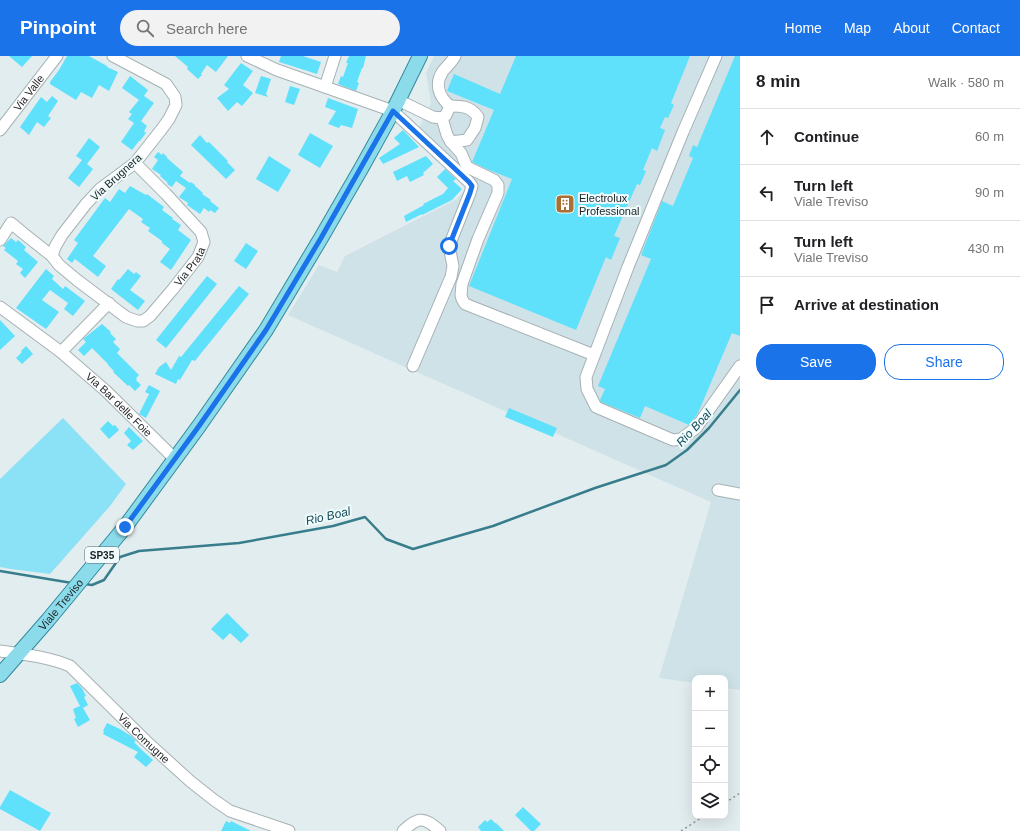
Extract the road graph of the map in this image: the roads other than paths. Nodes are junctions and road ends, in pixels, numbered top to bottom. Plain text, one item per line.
1 (57, 56) edge
2 (113, 56) edge
3 (247, 56) edge
4 (335, 56) edge
5 (420, 56) edge
6 (455, 56) edge
7 (716, 56) edge
8 (325, 87) junction
9 (396, 105) junction
10 (450, 106) junction
11 (442, 118) junction
12 (0, 130) edge
13 (451, 142) junction
14 (135, 163) junction
15 (0, 240) edge
16 (52, 256) junction
17 (109, 303) junction
18 (0, 307) edge
19 (61, 352) junction
20 (594, 355) junction
21 (414, 366) dead end
22 (740, 366) edge
23 (174, 459) junction
24 (718, 490) dead end
25 (740, 494) edge
26 (0, 651) edge
27 (19, 654) junction
28 (0, 675) edge
29 (288, 831) edge
30 (403, 831) edge
31 (440, 831) edge

1 - 12 street, Via Valle
2 - 14 street, Via Brugnera
3 - 8 street
4 - 8 street
5 - 9 main road, Viale Treviso / SP35
6 - 10 street
7 - 20 street
8 - 9 street
9 - 11 street
9 - 21 street
9 - 23 main road, Viale Treviso / SP35
10 - 11 street
10 - 13 street
11 - 13 street
13 - 20 street
14 - 16 street, Via Brugnera
14 - 17 street, Via Prata
15 - 16 street
16 - 17 street
17 - 19 street
18 - 19 street, Via Bar delle Foie
19 - 23 street, Via Bar delle Foie
20 - 22 street
23 - 27 main road, Viale Treviso / SP35
24 - 25 street
26 - 27 street, Via Comugne
27 - 28 main road, Viale Treviso / SP35
27 - 29 street, Via Comugne
30 - 31 street

